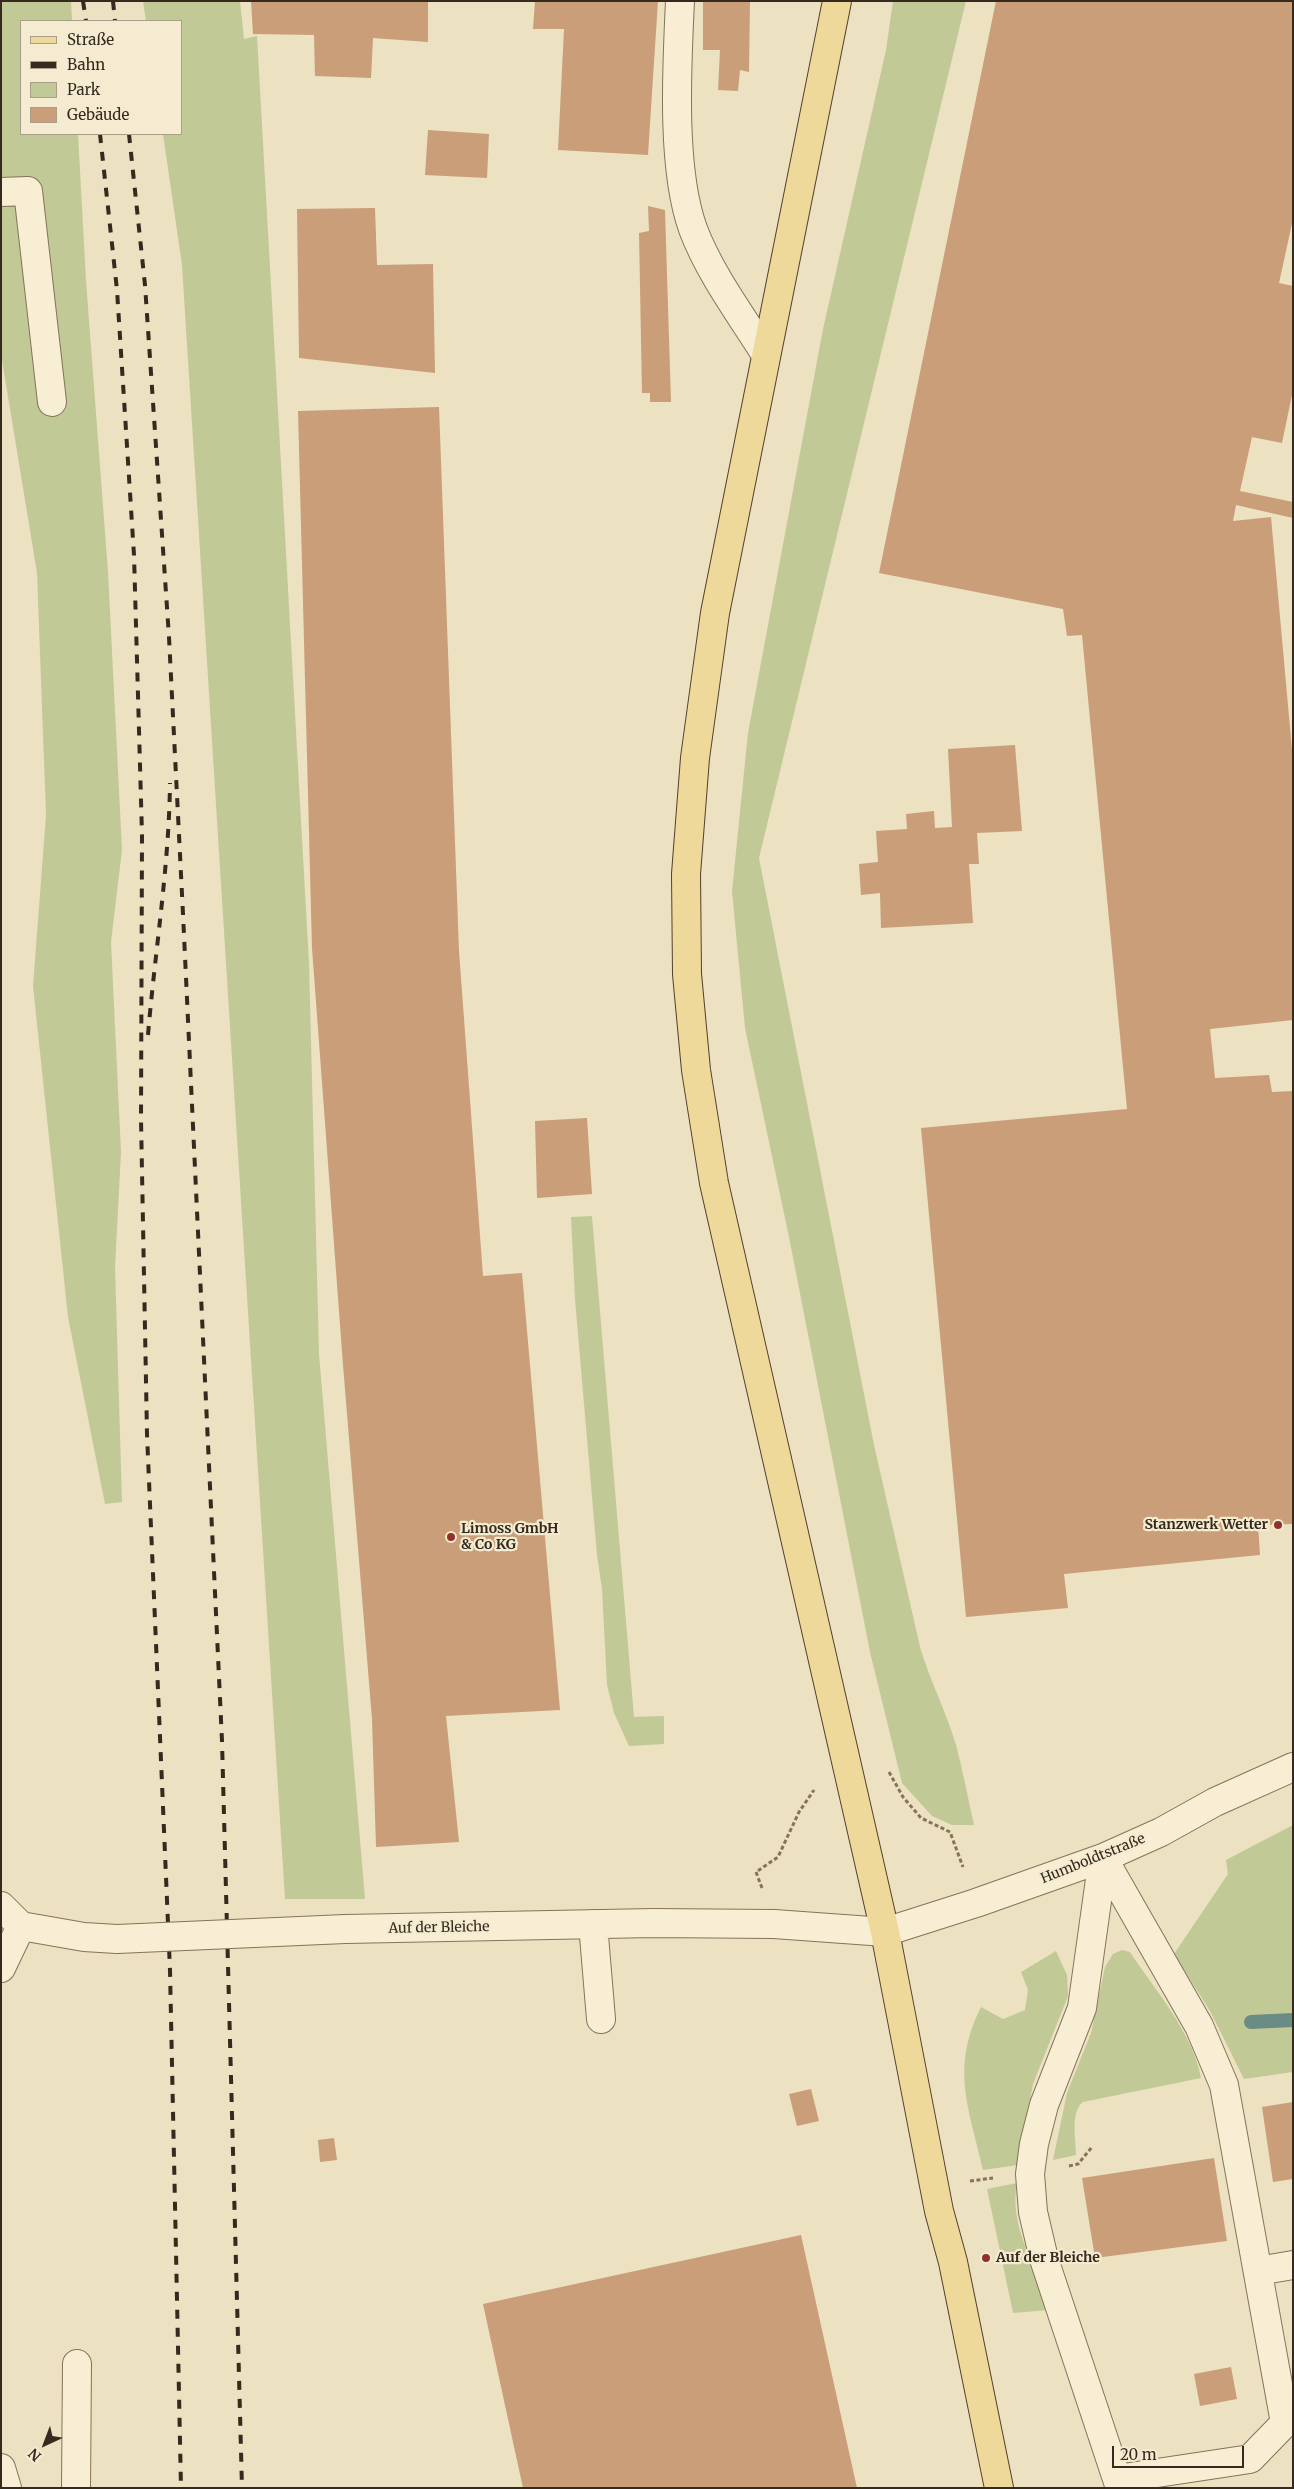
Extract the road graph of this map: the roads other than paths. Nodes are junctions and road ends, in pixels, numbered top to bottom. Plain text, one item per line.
1 (680, 1) edge
2 (837, 1) edge
3 (1, 192) edge
4 (766, 355) junction
5 (52, 402) dead end
6 (1293, 1767) edge
7 (1103, 1858) junction
8 (1, 1906) edge
9 (593, 1924) junction
10 (21, 1926) junction
11 (885, 1932) junction
12 (1, 1968) edge
13 (601, 2019) dead end
14 (1293, 2265) edge
15 (1258, 2271) junction
16 (77, 2364) dead end
17 (1, 2468) edge
18 (1118, 2484) edge
19 (7, 2488) edge
20 (76, 2488) edge
21 (999, 2488) edge

1 - 4 street
2 - 4 main road
3 - 5 street
4 - 11 main road
6 - 7 street, Humboldtstraße
7 - 11 street, Humboldtstraße
7 - 15 street
7 - 18 street
8 - 10 street
9 - 10 street, Auf der Bleiche, bridge
9 - 11 street, Auf der Bleiche
9 - 13 street
10 - 12 street
11 - 21 main road
14 - 15 street
15 - 18 street
16 - 20 street
17 - 19 street

